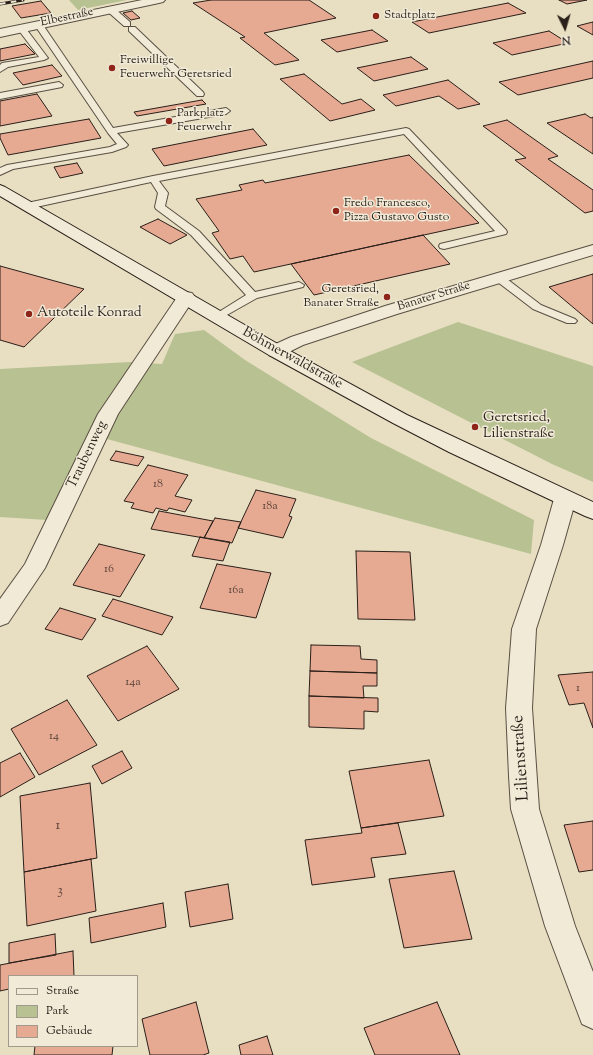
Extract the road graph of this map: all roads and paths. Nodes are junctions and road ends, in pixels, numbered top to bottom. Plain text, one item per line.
1 (159, 0) edge
2 (110, 9) junction
3 (38, 24) junction
4 (21, 28) junction
5 (0, 33) edge
6 (0, 70) edge
7 (59, 85) dead end
8 (200, 94) dead end
9 (0, 96) edge
10 (226, 111) dead end
11 (111, 131) junction
12 (0, 172) edge
13 (153, 180) junction
14 (0, 190) edge
15 (27, 206) junction
16 (444, 246) dead end
17 (593, 250) edge
18 (499, 278) junction
19 (299, 285) dead end
20 (253, 296) junction
21 (186, 298) junction
22 (218, 316) junction
23 (572, 321) dead end
24 (276, 350) junction
25 (565, 499) junction
26 (593, 511) edge
27 (0, 617) edge
28 (593, 1013) edge

1 - 2 street, Elbestraße
2 - 3 street, Elbestraße
2 - 8 lane
3 - 4 street, Elbestraße
3 - 11 lane
4 - 5 street, Elbestraße
4 - 6 lane
7 - 9 lane
10 - 11 lane
11 - 12 lane
13 - 15 lane
13 - 16 lane
13 - 20 lane
14 - 15 street, Böhmerwaldstraße
15 - 21 street, Böhmerwaldstraße
17 - 18 street, Banater Straße
18 - 23 lane
18 - 24 street, Banater Straße
19 - 20 lane
20 - 22 lane
21 - 22 street, Böhmerwaldstraße
21 - 27 street, Traubenweg
22 - 24 street, Böhmerwaldstraße
24 - 25 street, Böhmerwaldstraße
25 - 26 street, Böhmerwaldstraße
25 - 28 street, Lilienstraße

